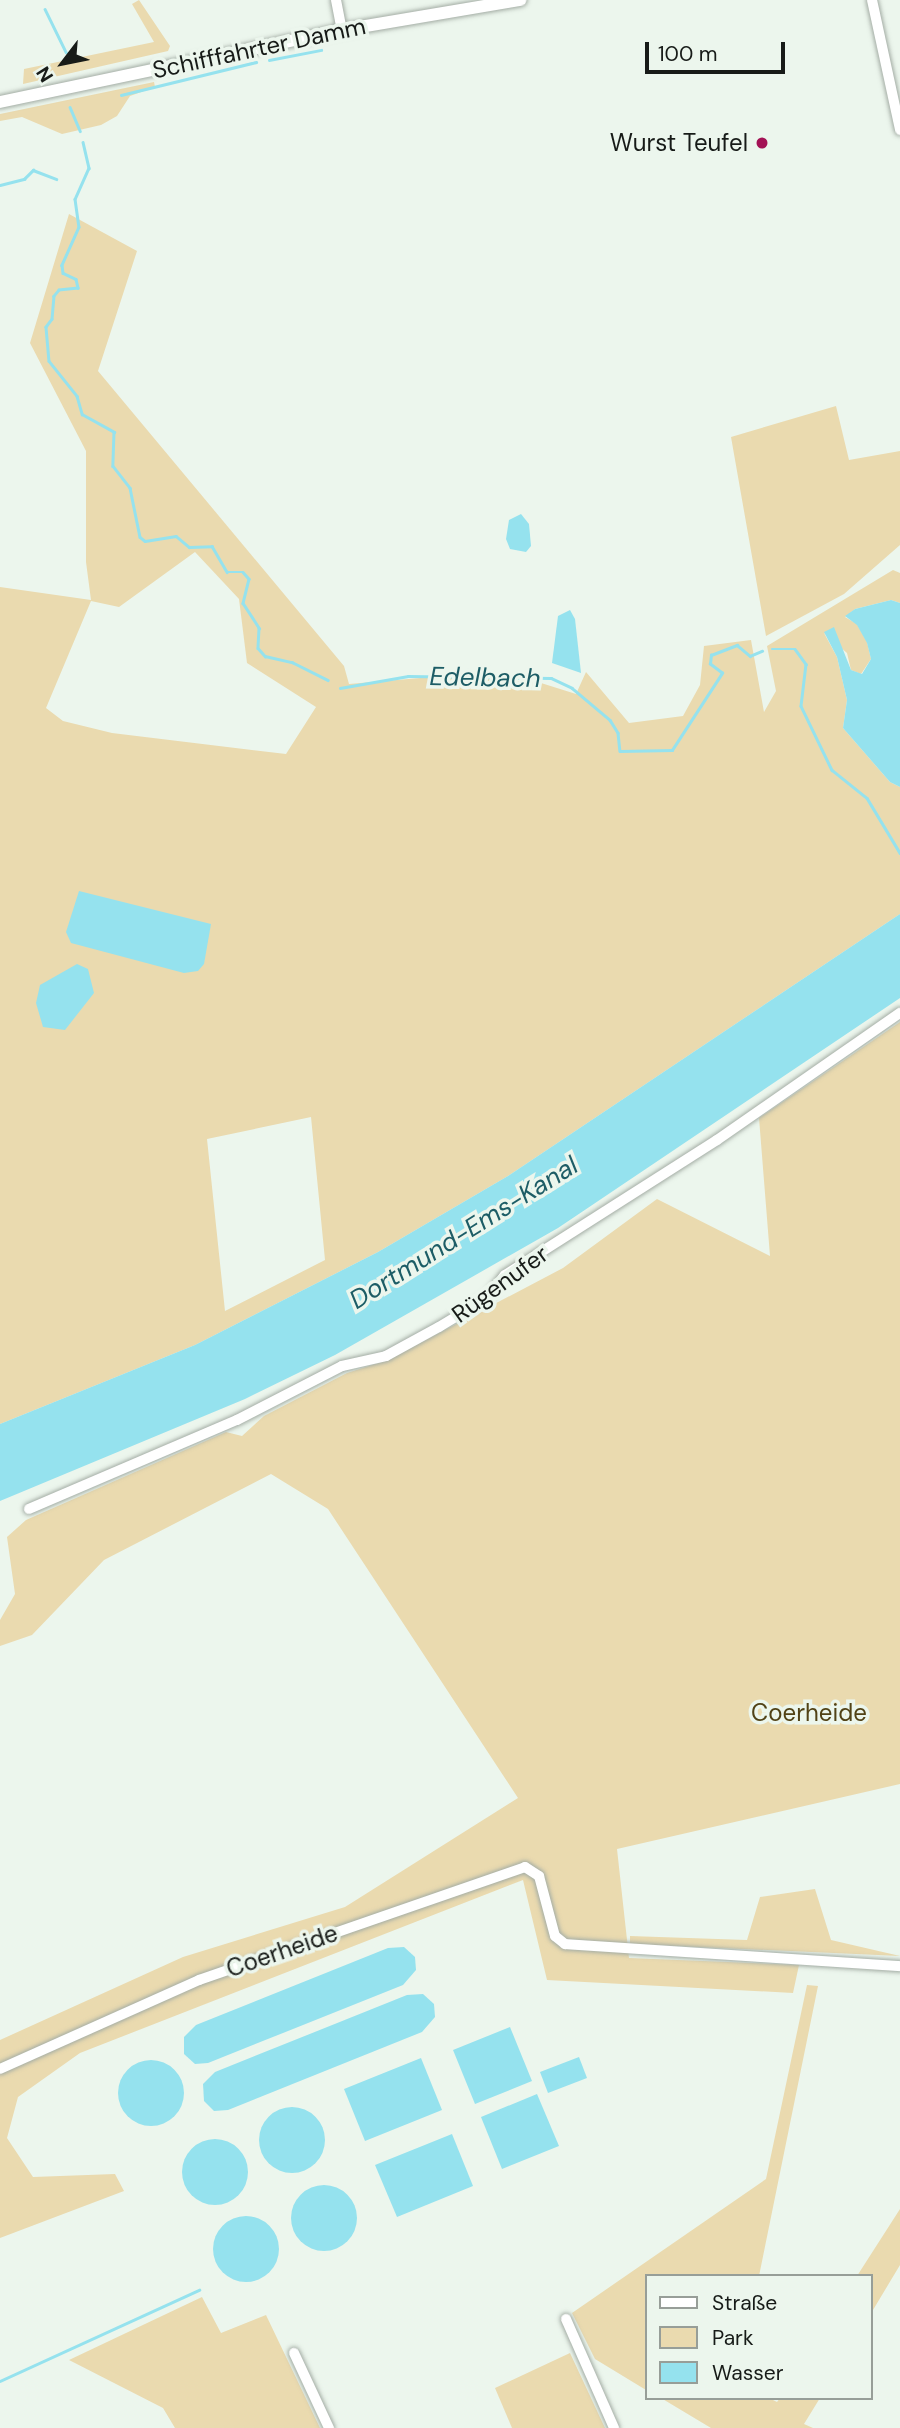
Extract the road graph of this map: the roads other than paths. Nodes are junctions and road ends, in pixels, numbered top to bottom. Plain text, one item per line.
1 (336, 0) edge
2 (873, 0) edge
3 (517, 1) edge
4 (342, 30) junction
5 (0, 102) edge
6 (900, 130) edge
7 (900, 1013) edge
8 (29, 1509) dead end
9 (900, 1966) edge
10 (0, 2069) edge
11 (566, 2319) dead end
12 (294, 2353) dead end
13 (329, 2428) edge
14 (614, 2428) edge

1 - 4 street
2 - 6 street
3 - 4 main road, Schifffahrter Damm
4 - 5 main road, Schifffahrter Damm
7 - 8 street, Rügenufer
9 - 10 street, Coerheide
11 - 14 street
12 - 13 street

